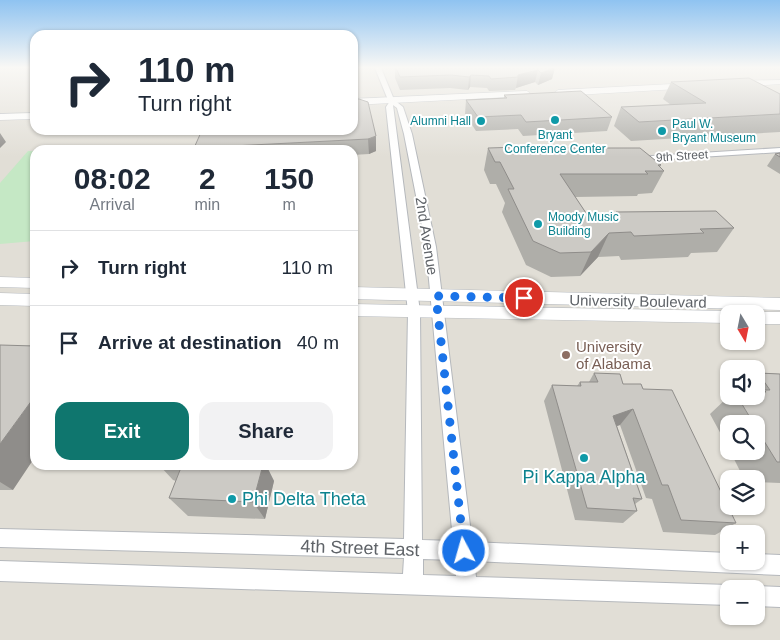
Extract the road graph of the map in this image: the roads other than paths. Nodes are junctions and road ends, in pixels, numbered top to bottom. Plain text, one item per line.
1 (442, 98) edge
2 (392, 100) junction
3 (358, 102) edge
4 (30, 116) edge
5 (0, 117) edge
6 (780, 150) edge
7 (624, 160) edge
8 (0, 282) edge
9 (30, 283) edge
10 (358, 293) edge
11 (413, 294) junction
12 (0, 299) edge
13 (30, 300) edge
14 (437, 304) junction
15 (780, 304) edge
16 (358, 310) edge
17 (414, 312) junction
18 (720, 317) edge
19 (765, 318) edge
20 (780, 318) edge
21 (0, 538) edge
22 (414, 549) junction
23 (464, 551) junction
24 (780, 565) edge
25 (0, 571) edge
26 (414, 584) junction
27 (467, 586) junction
28 (720, 595) edge
29 (765, 596) edge
30 (780, 597) edge

1 - 2 main road
2 - 3 main road
2 - 11 street, 2nd Avenue
2 - 14 street, 2nd Avenue
4 - 5 main road
6 - 7 street, 9th Street
8 - 9 main road
10 - 11 main road
11 - 14 main road
11 - 17 street, 2nd Avenue
12 - 13 main road
14 - 15 main road, University Boulevard
14 - 17 main road
14 - 18 main road, University Boulevard
14 - 23 street, 2nd Avenue
16 - 17 main road
17 - 22 street, 2nd Avenue
19 - 20 main road
21 - 22 street, 4th Street East
22 - 23 street, 4th Street East
22 - 26 street, 2nd Avenue
23 - 24 street, 4th Street East
23 - 27 street, 2nd Avenue
25 - 26 street
26 - 27 street
27 - 28 street
29 - 30 street

